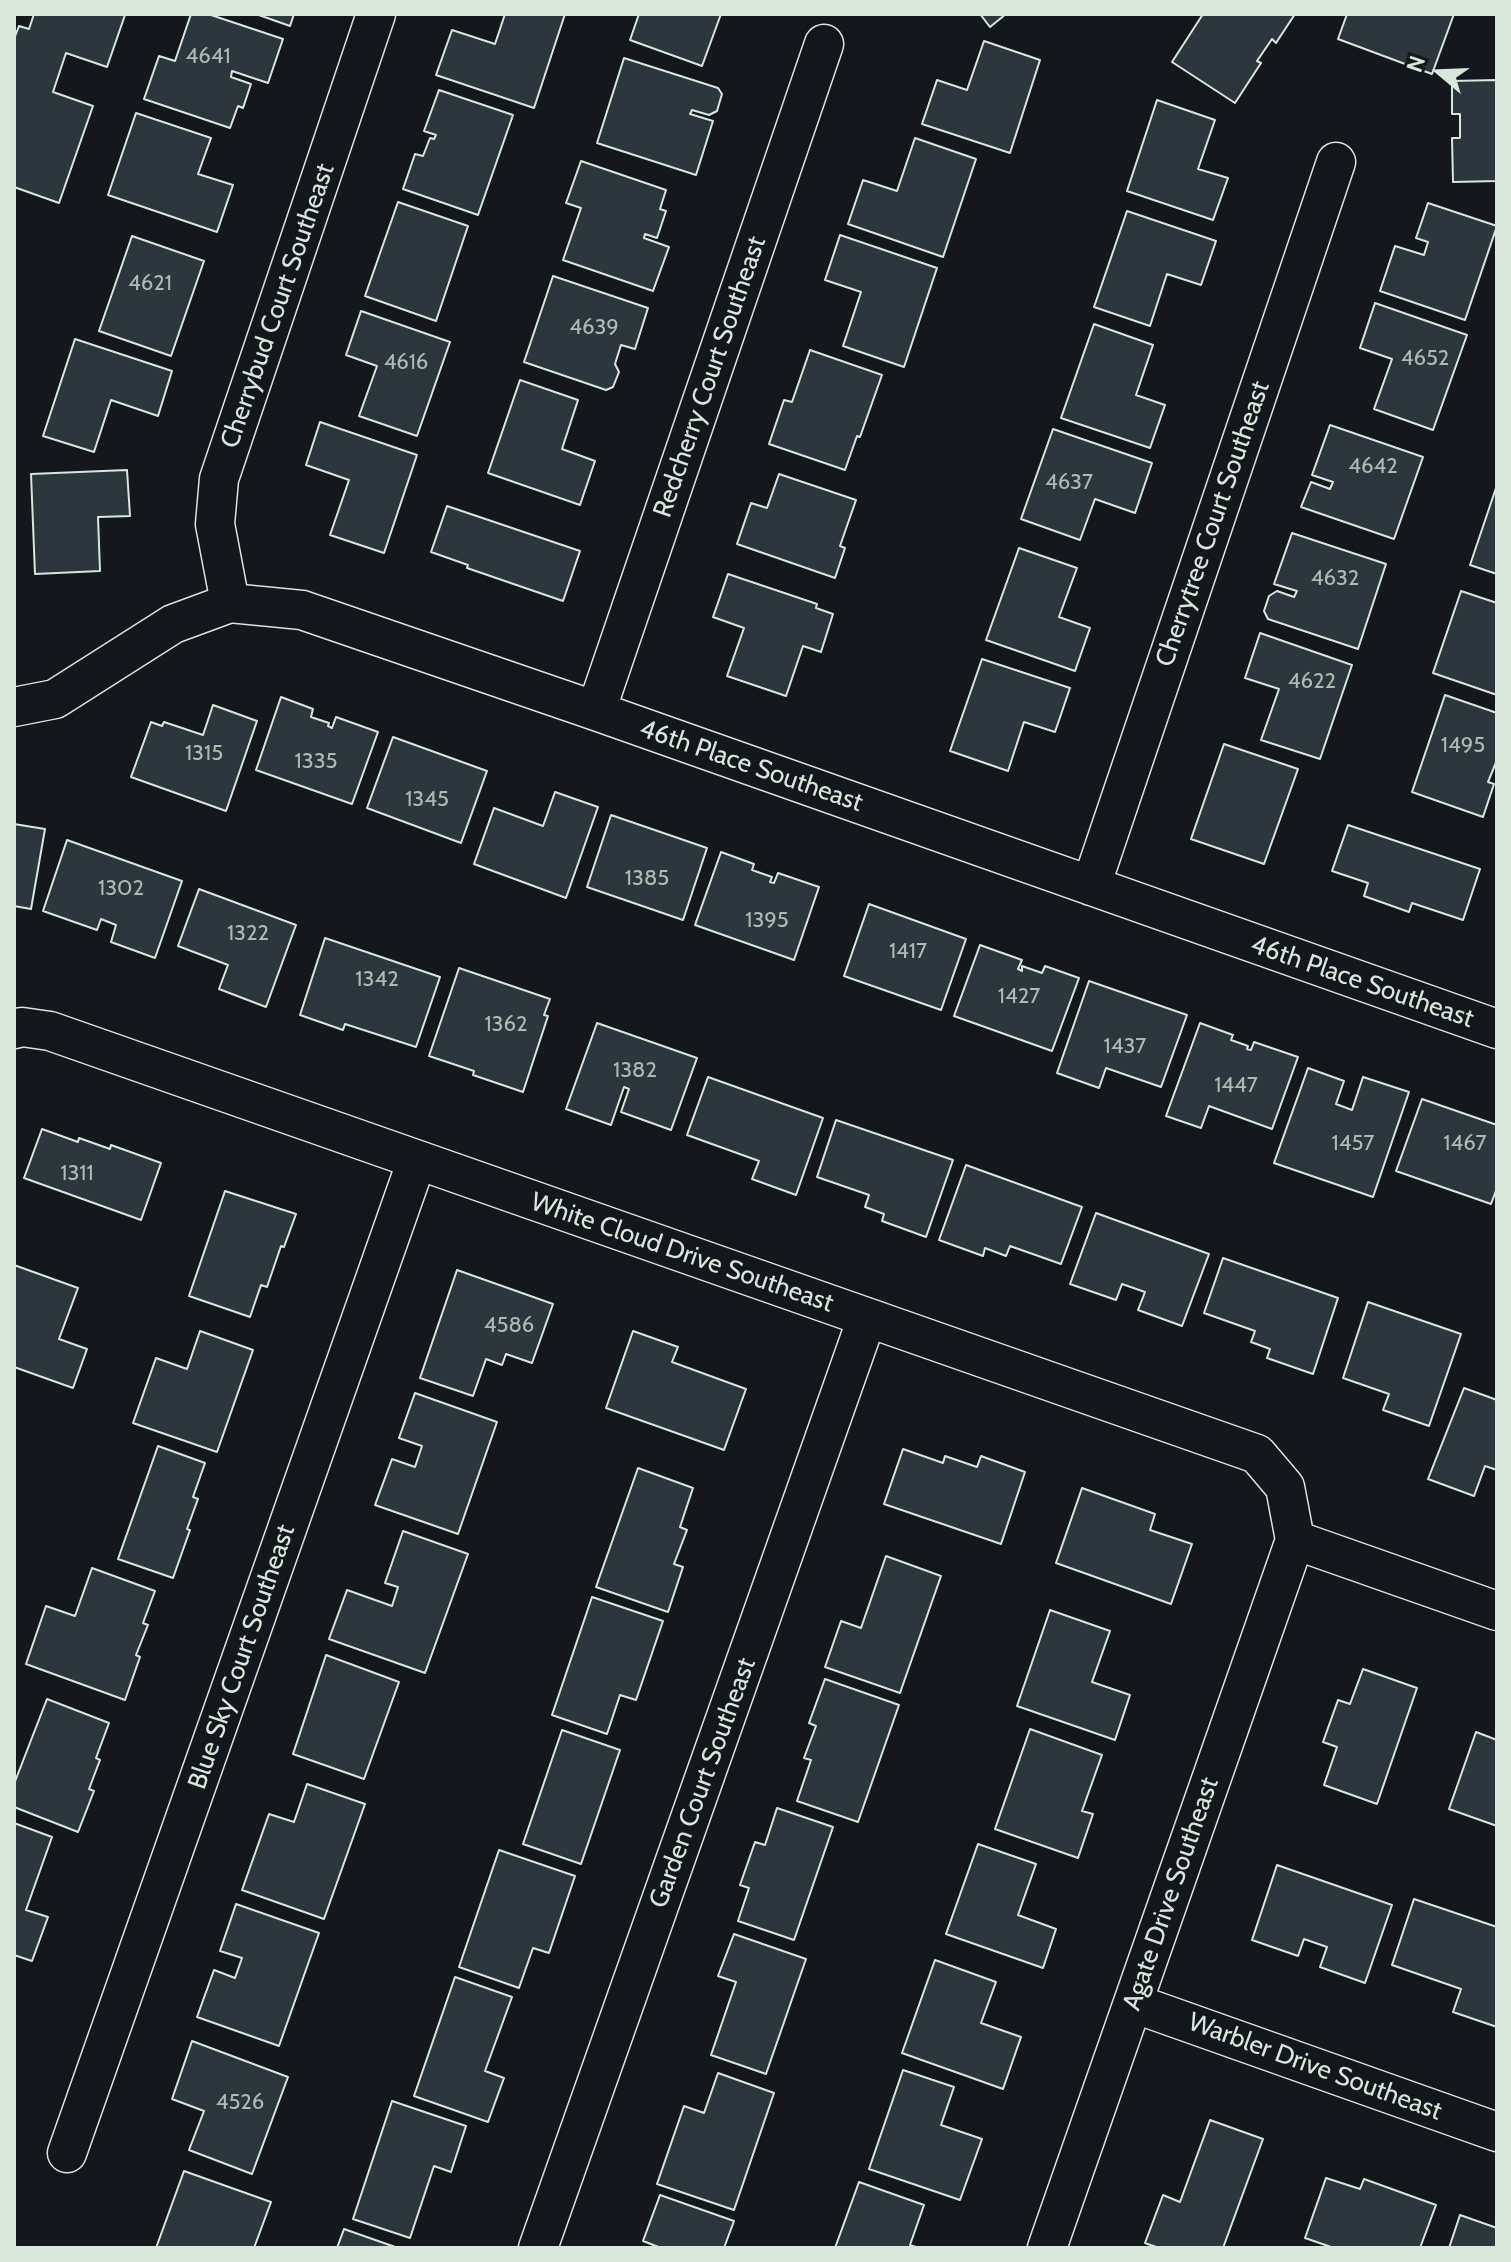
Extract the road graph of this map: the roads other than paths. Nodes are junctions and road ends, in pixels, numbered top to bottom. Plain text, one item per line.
1 (376, 14) edge
2 (824, 44) dead end
3 (1336, 162) dead end
4 (230, 603) junction
5 (14, 707) edge
6 (596, 711) junction
7 (1091, 886) junction
8 (14, 1029) edge
9 (1497, 1029) edge
10 (417, 1160) junction
11 (867, 1318) junction
12 (1295, 1540) junction
13 (1497, 1611) edge
14 (1133, 2003) junction
15 (1497, 2132) edge
16 (67, 2153) dead end
17 (538, 2248) edge
18 (1047, 2248) edge

1 - 4 street, Cherrybud Court Southeast
2 - 6 street, Redcherry Court Southeast
3 - 7 street, Cherrytree Court Southeast
4 - 5 street, 46th Place Southeast
4 - 6 street, 46th Place Southeast
6 - 7 street, 46th Place Southeast
7 - 9 street, 46th Place Southeast
8 - 10 street, White Cloud Drive Southeast
10 - 11 street, White Cloud Drive Southeast
10 - 16 street, Blue Sky Court Southeast
11 - 12 street, White Cloud Drive Southeast
11 - 17 street, Garden Court Southeast
12 - 13 street
12 - 14 street, Agate Drive Southeast
14 - 15 street, Warbler Drive Southeast
14 - 18 street, Agate Drive Southeast

